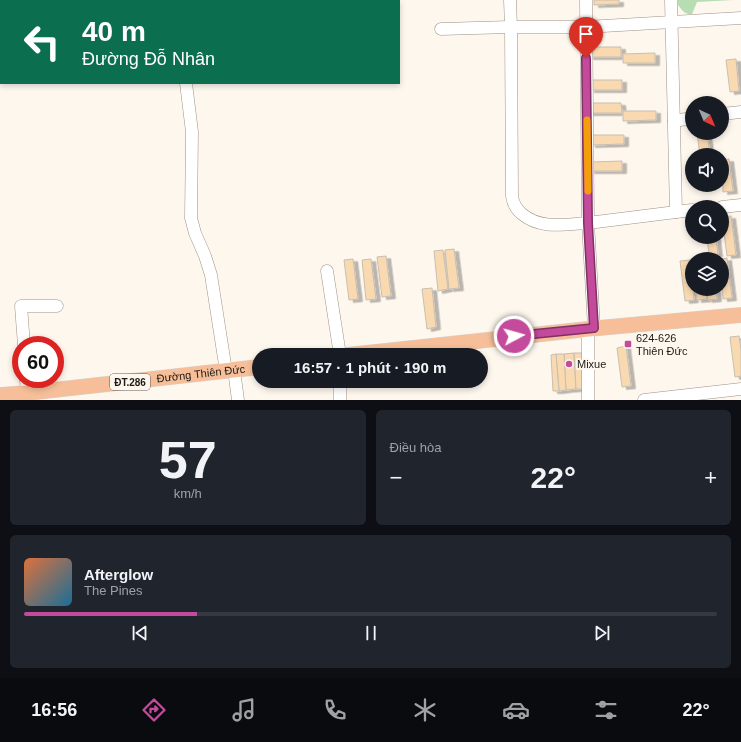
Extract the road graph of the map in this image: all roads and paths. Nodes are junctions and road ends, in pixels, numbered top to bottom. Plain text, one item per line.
1 (510, 0) edge
2 (586, 0) edge
3 (671, 0) edge
4 (741, 18) edge
5 (671, 23) junction
6 (511, 27) junction
7 (441, 28) dead end
8 (586, 28) junction
9 (186, 84) edge
10 (741, 112) edge
11 (729, 113) edge
12 (685, 119) edge
13 (674, 121) junction
14 (741, 205) edge
15 (729, 206) edge
16 (685, 211) edge
17 (676, 212) junction
18 (588, 223) junction
19 (327, 271) dead end
20 (57, 306) dead end
21 (741, 315) edge
22 (591, 329) junction
23 (23, 336) edge
24 (339, 348) edge
25 (413, 348) edge
26 (252, 368) edge
27 (230, 371) junction
28 (64, 383) edge
29 (21, 388) edge
30 (340, 388) edge
31 (741, 389) edge
32 (0, 395) edge
33 (238, 400) edge
34 (340, 400) edge
35 (588, 400) edge
36 (644, 400) edge

1 - 6 street
2 - 8 street
3 - 5 street
4 - 5 street
5 - 8 street
5 - 13 street
6 - 7 street
6 - 8 street
6 - 18 street
8 - 18 street
9 - 27 street
10 - 11 street
12 - 13 street
13 - 17 street
14 - 15 street
16 - 17 street
17 - 18 street
18 - 22 street
19 - 24 street
20 - 23 street
21 - 22 main road
22 - 25 main road
22 - 35 street
26 - 27 main road, Đường Thiên Đức / ĐT.286
27 - 28 main road, Đường Thiên Đức / ĐT.286
27 - 33 street
29 - 32 main road, Đường Thiên Đức / ĐT.286
30 - 34 street
31 - 36 street

